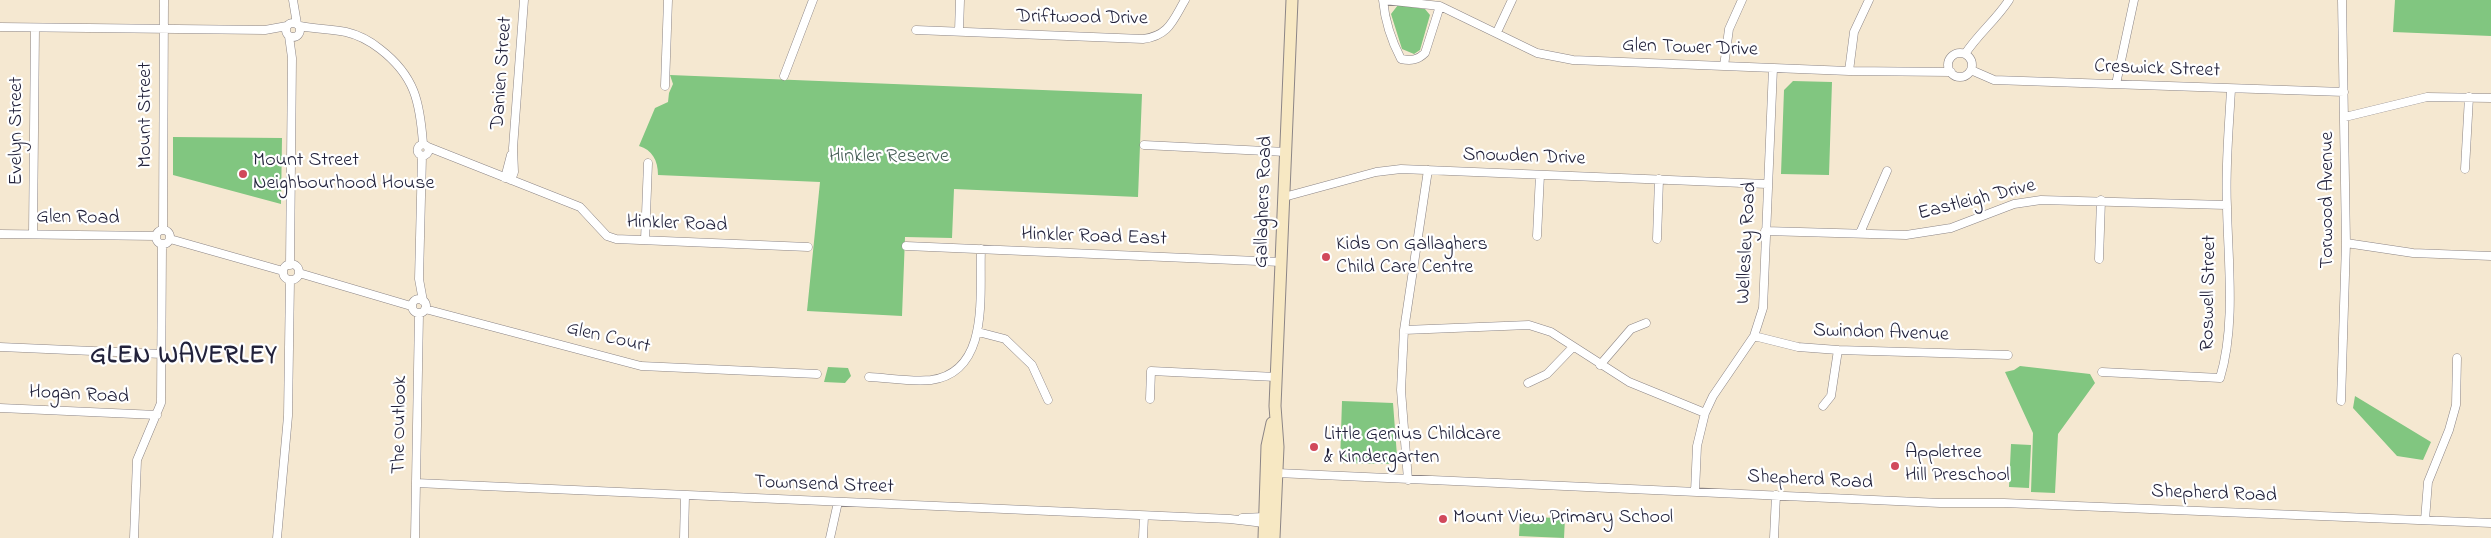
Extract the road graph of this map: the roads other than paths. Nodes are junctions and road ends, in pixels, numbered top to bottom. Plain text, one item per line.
1 (164, 0) edge
2 (524, 0) edge
3 (668, 0) edge
4 (812, 0) edge
5 (960, 0) edge
6 (1186, 0) edge
7 (1292, 0) edge
8 (1383, 0) edge
9 (1512, 0) edge
10 (1742, 0) edge
11 (1869, 0) edge
12 (2009, 0) edge
13 (2134, 0) edge
14 (2342, 0) edge
15 (293, 3) edge
16 (1440, 6) junction
17 (0, 27) edge
18 (35, 28) junction
19 (164, 29) junction
20 (293, 30) junction
21 (916, 30) dead end
22 (958, 31) junction
23 (1497, 32) junction
24 (1966, 54) junction
25 (1724, 66) junction
26 (1773, 68) junction
27 (1971, 70) junction
28 (1849, 72) junction
29 (1951, 72) junction
30 (784, 76) dead end
31 (2116, 84) junction
32 (665, 86) dead end
33 (2230, 89) junction
34 (2344, 92) junction
35 (2469, 97) junction
36 (2491, 98) edge
37 (2345, 117) junction
38 (1144, 145) dead end
39 (425, 150) junction
40 (1286, 152) junction
41 (648, 163) dead end
42 (2465, 169) dead end
43 (1428, 170) junction
44 (1887, 171) dead end
45 (1540, 174) junction
46 (508, 179) junction
47 (1659, 179) junction
48 (1767, 184) junction
49 (1284, 197) junction
50 (2101, 200) junction
51 (2226, 204) junction
52 (163, 230) junction
53 (1765, 231) junction
54 (1860, 233) junction
55 (0, 234) edge
56 (33, 234) junction
57 (156, 236) junction
58 (1537, 236) dead end
59 (170, 239) junction
60 (1657, 239) dead end
61 (645, 240) junction
62 (2346, 243) junction
63 (162, 245) junction
64 (906, 246) dead end
65 (808, 248) dead end
66 (981, 249) junction
67 (2491, 256) edge
68 (2099, 259) dead end
69 (1281, 262) junction
70 (290, 265) junction
71 (284, 270) junction
72 (299, 273) junction
73 (419, 279) junction
74 (290, 280) junction
75 (423, 301) junction
76 (413, 303) junction
77 (422, 311) junction
78 (1646, 323) dead end
79 (1404, 330) junction
80 (978, 332) junction
81 (1754, 336) junction
82 (0, 347) edge
83 (1574, 348) junction
84 (1838, 350) junction
85 (162, 354) junction
86 (2008, 355) dead end
87 (2457, 358) dead end
88 (1600, 364) junction
89 (2102, 372) dead end
90 (818, 374) dead end
91 (869, 377) dead end
92 (1276, 377) junction
93 (1528, 383) dead end
94 (1150, 399) dead end
95 (1048, 400) dead end
96 (2341, 401) dead end
97 (1823, 406) dead end
98 (0, 408) edge
99 (1705, 413) junction
100 (157, 415) junction
101 (1271, 473) junction
102 (1408, 480) junction
103 (416, 483) junction
104 (1694, 492) junction
105 (685, 496) junction
106 (1776, 496) junction
107 (838, 502) junction
108 (1144, 516) junction
109 (1264, 520) junction
110 (2425, 520) junction
111 (2491, 523) edge
112 (134, 538) edge
113 (277, 538) edge
114 (415, 538) edge
115 (684, 538) edge
116 (830, 538) edge
117 (1143, 538) edge
118 (1264, 538) edge
119 (1274, 538) edge
120 (1774, 538) edge

1 - 19 street, Mount Street
2 - 46 street, Danien Street
3 - 32 street
4 - 30 street
5 - 22 street
6 - 22 street, Driftwood Drive
7 - 40 street, Gallaghers Road
8 - 16 street, Glen Tower Drive
8 - 16 street, Glen Tower Drive
9 - 23 street
10 - 25 street
11 - 28 street
12 - 24 street
13 - 31 street
14 - 34 street, Torwood Avenue
15 - 20 street
16 - 23 street, Glen Tower Drive
17 - 18 street
18 - 19 street
18 - 56 street, Evelyn Street
19 - 20 street
19 - 52 street, Mount Street
20 - 39 street
20 - 70 street
21 - 22 street, Driftwood Drive
23 - 25 street, Glen Tower Drive
24 - 27 street
24 - 29 street
25 - 26 street, Glen Tower Drive
26 - 28 street, Glen Tower Drive
26 - 48 street, Wellesley Road
27 - 29 street
27 - 31 street, Creswick Street
28 - 29 street, Glen Tower Drive
31 - 33 street, Creswick Street
33 - 34 street, Creswick Street
33 - 51 street, Roswell Street
34 - 37 street, Torwood Avenue
35 - 36 street
35 - 37 street
35 - 42 street
37 - 62 street, Torwood Avenue
38 - 40 street
39 - 46 street, Hinkler Road
39 - 73 street
40 - 49 street, Gallaghers Road
41 - 61 street
43 - 45 street, Snowden Drive
43 - 49 street, Snowden Drive
43 - 79 street
44 - 54 street
45 - 47 street, Snowden Drive
45 - 58 street
46 - 61 street, Hinkler Road
47 - 48 street, Snowden Drive
47 - 60 street
48 - 53 street, Wellesley Road
49 - 69 street, Gallaghers Road
50 - 51 street, Eastleigh Drive
50 - 54 street, Eastleigh Drive
50 - 68 street
51 - 89 street, Roswell Street
52 - 57 street
52 - 59 street
53 - 54 street, Eastleigh Drive
53 - 81 street, Wellesley Road
55 - 56 street, Glen Road
56 - 57 street, Glen Road
57 - 63 street
59 - 63 street
59 - 71 street
61 - 65 street, Hinkler Road
62 - 67 street
62 - 96 street, Torwood Avenue
63 - 85 street
64 - 66 street, Hinkler Road East
66 - 69 street, Hinkler Road East
66 - 80 street
69 - 92 street, Gallaghers Road
70 - 71 street
70 - 72 street
71 - 74 street
72 - 74 street
72 - 76 street
73 - 75 street
73 - 76 street
74 - 113 street
75 - 76 street
75 - 77 street, The Outlook
76 - 77 street
77 - 90 street, Glen Court
77 - 103 street, The Outlook
78 - 88 street
79 - 83 street
79 - 102 street
80 - 91 street
80 - 95 street
81 - 84 street, Swindon Avenue
81 - 99 street, Wellesley Road
82 - 85 street
83 - 88 street
83 - 93 street
84 - 86 street, Swindon Avenue
84 - 97 street
85 - 100 street
87 - 110 street
88 - 99 street
92 - 94 street
92 - 101 street, Gallaghers Road
98 - 100 street, Hogan Road
99 - 104 street, Wellesley Road
100 - 112 street
101 - 102 street, Shepherd Road
101 - 109 street, Gallaghers Road
101 - 119 street, Gallaghers Road
102 - 104 street, Shepherd Road
103 - 105 street, Townsend Street
103 - 114 street, The Outlook
104 - 106 street, Shepherd Road
105 - 107 street, Townsend Street
105 - 115 street
106 - 110 street, Shepherd Road
106 - 120 street
107 - 108 street, Townsend Street
107 - 116 street
108 - 109 street, Townsend Street
108 - 117 street
109 - 118 street, Gallaghers Road
110 - 111 street, Shepherd Road

